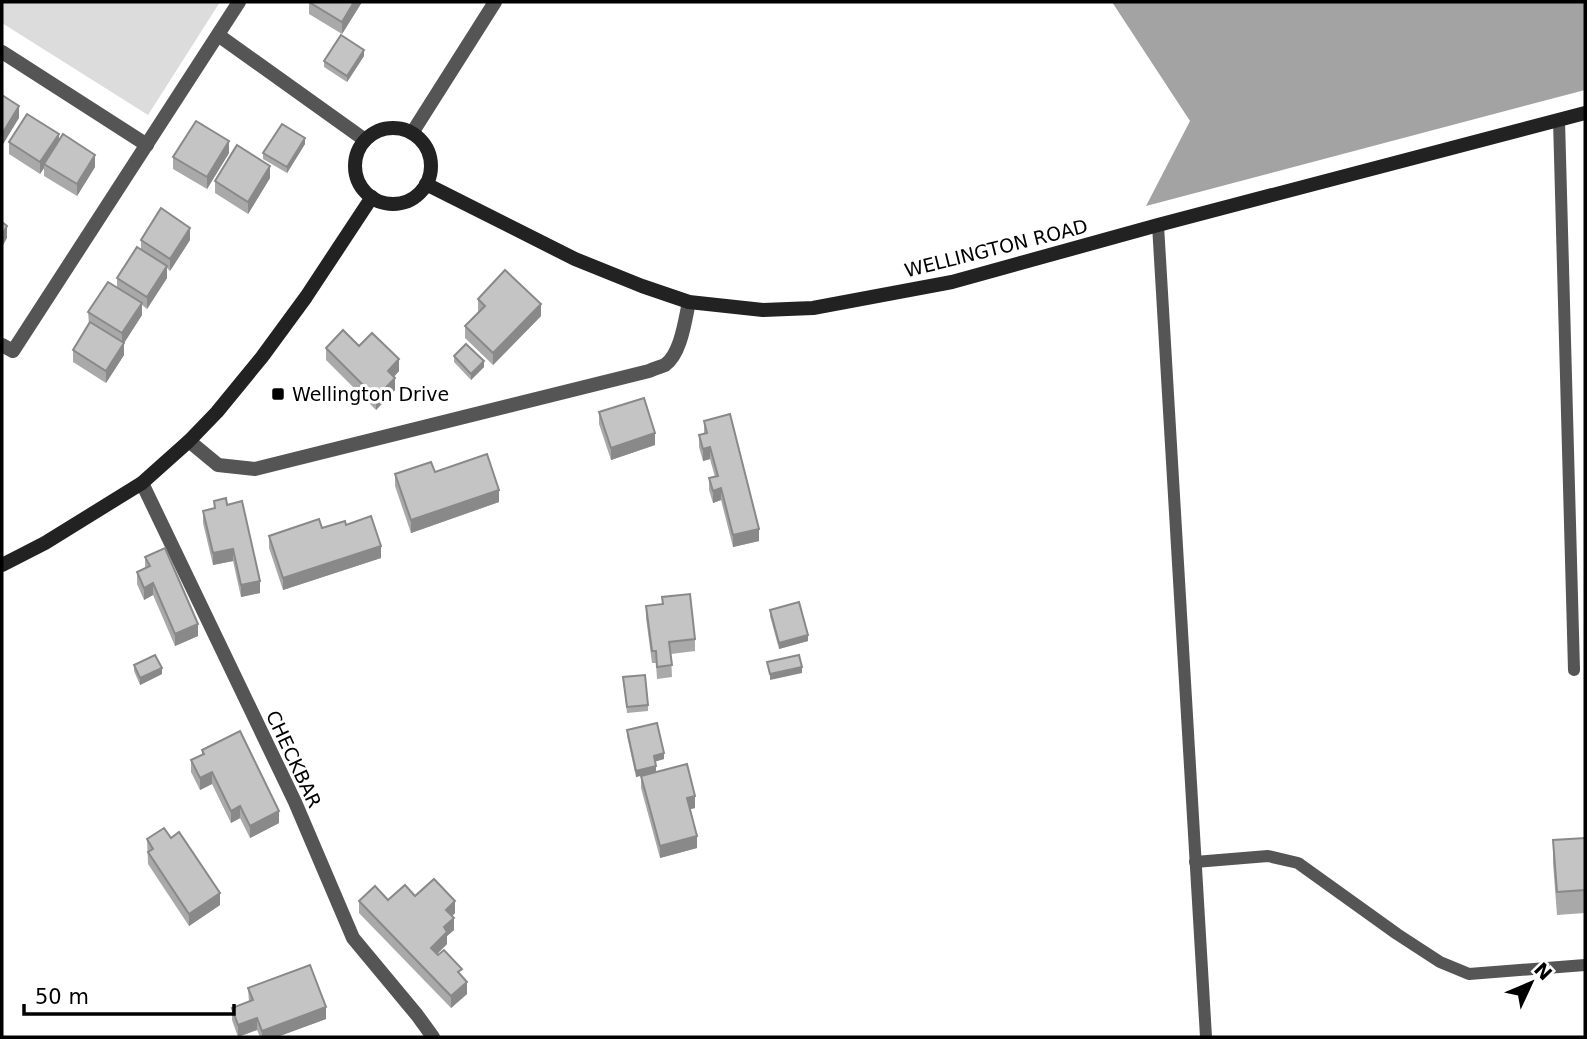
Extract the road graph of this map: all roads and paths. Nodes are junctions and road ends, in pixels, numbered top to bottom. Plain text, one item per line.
1 (239, 2) edge
2 (495, 2) edge
3 (218, 35) junction
4 (2, 52) edge
5 (1585, 113) edge
6 (1559, 120) junction
7 (412, 133) junction
8 (365, 140) junction
9 (147, 145) junction
10 (426, 184) junction
11 (373, 197) junction
12 (1158, 225) junction
13 (689, 302) junction
14 (2, 345) edge
15 (189, 441) junction
16 (142, 483) junction
17 (2, 565) edge
18 (1574, 670) dead end
19 (1195, 862) junction
20 (1585, 965) edge
21 (433, 1037) edge
22 (1206, 1037) edge

1 - 3 street
2 - 7 street
3 - 8 street
3 - 9 street
4 - 9 street
5 - 6 street, WELLINGTON ROAD
6 - 12 street, WELLINGTON ROAD
6 - 18 lane
7 - 8 street
7 - 10 street
8 - 11 street
9 - 14 street
10 - 11 street
10 - 13 street, WELLINGTON ROAD
11 - 15 street
12 - 13 street, WELLINGTON ROAD
12 - 19 lane
13 - 15 street
15 - 16 street
16 - 17 street
16 - 21 street, CHECKBAR
19 - 20 lane
19 - 22 lane

